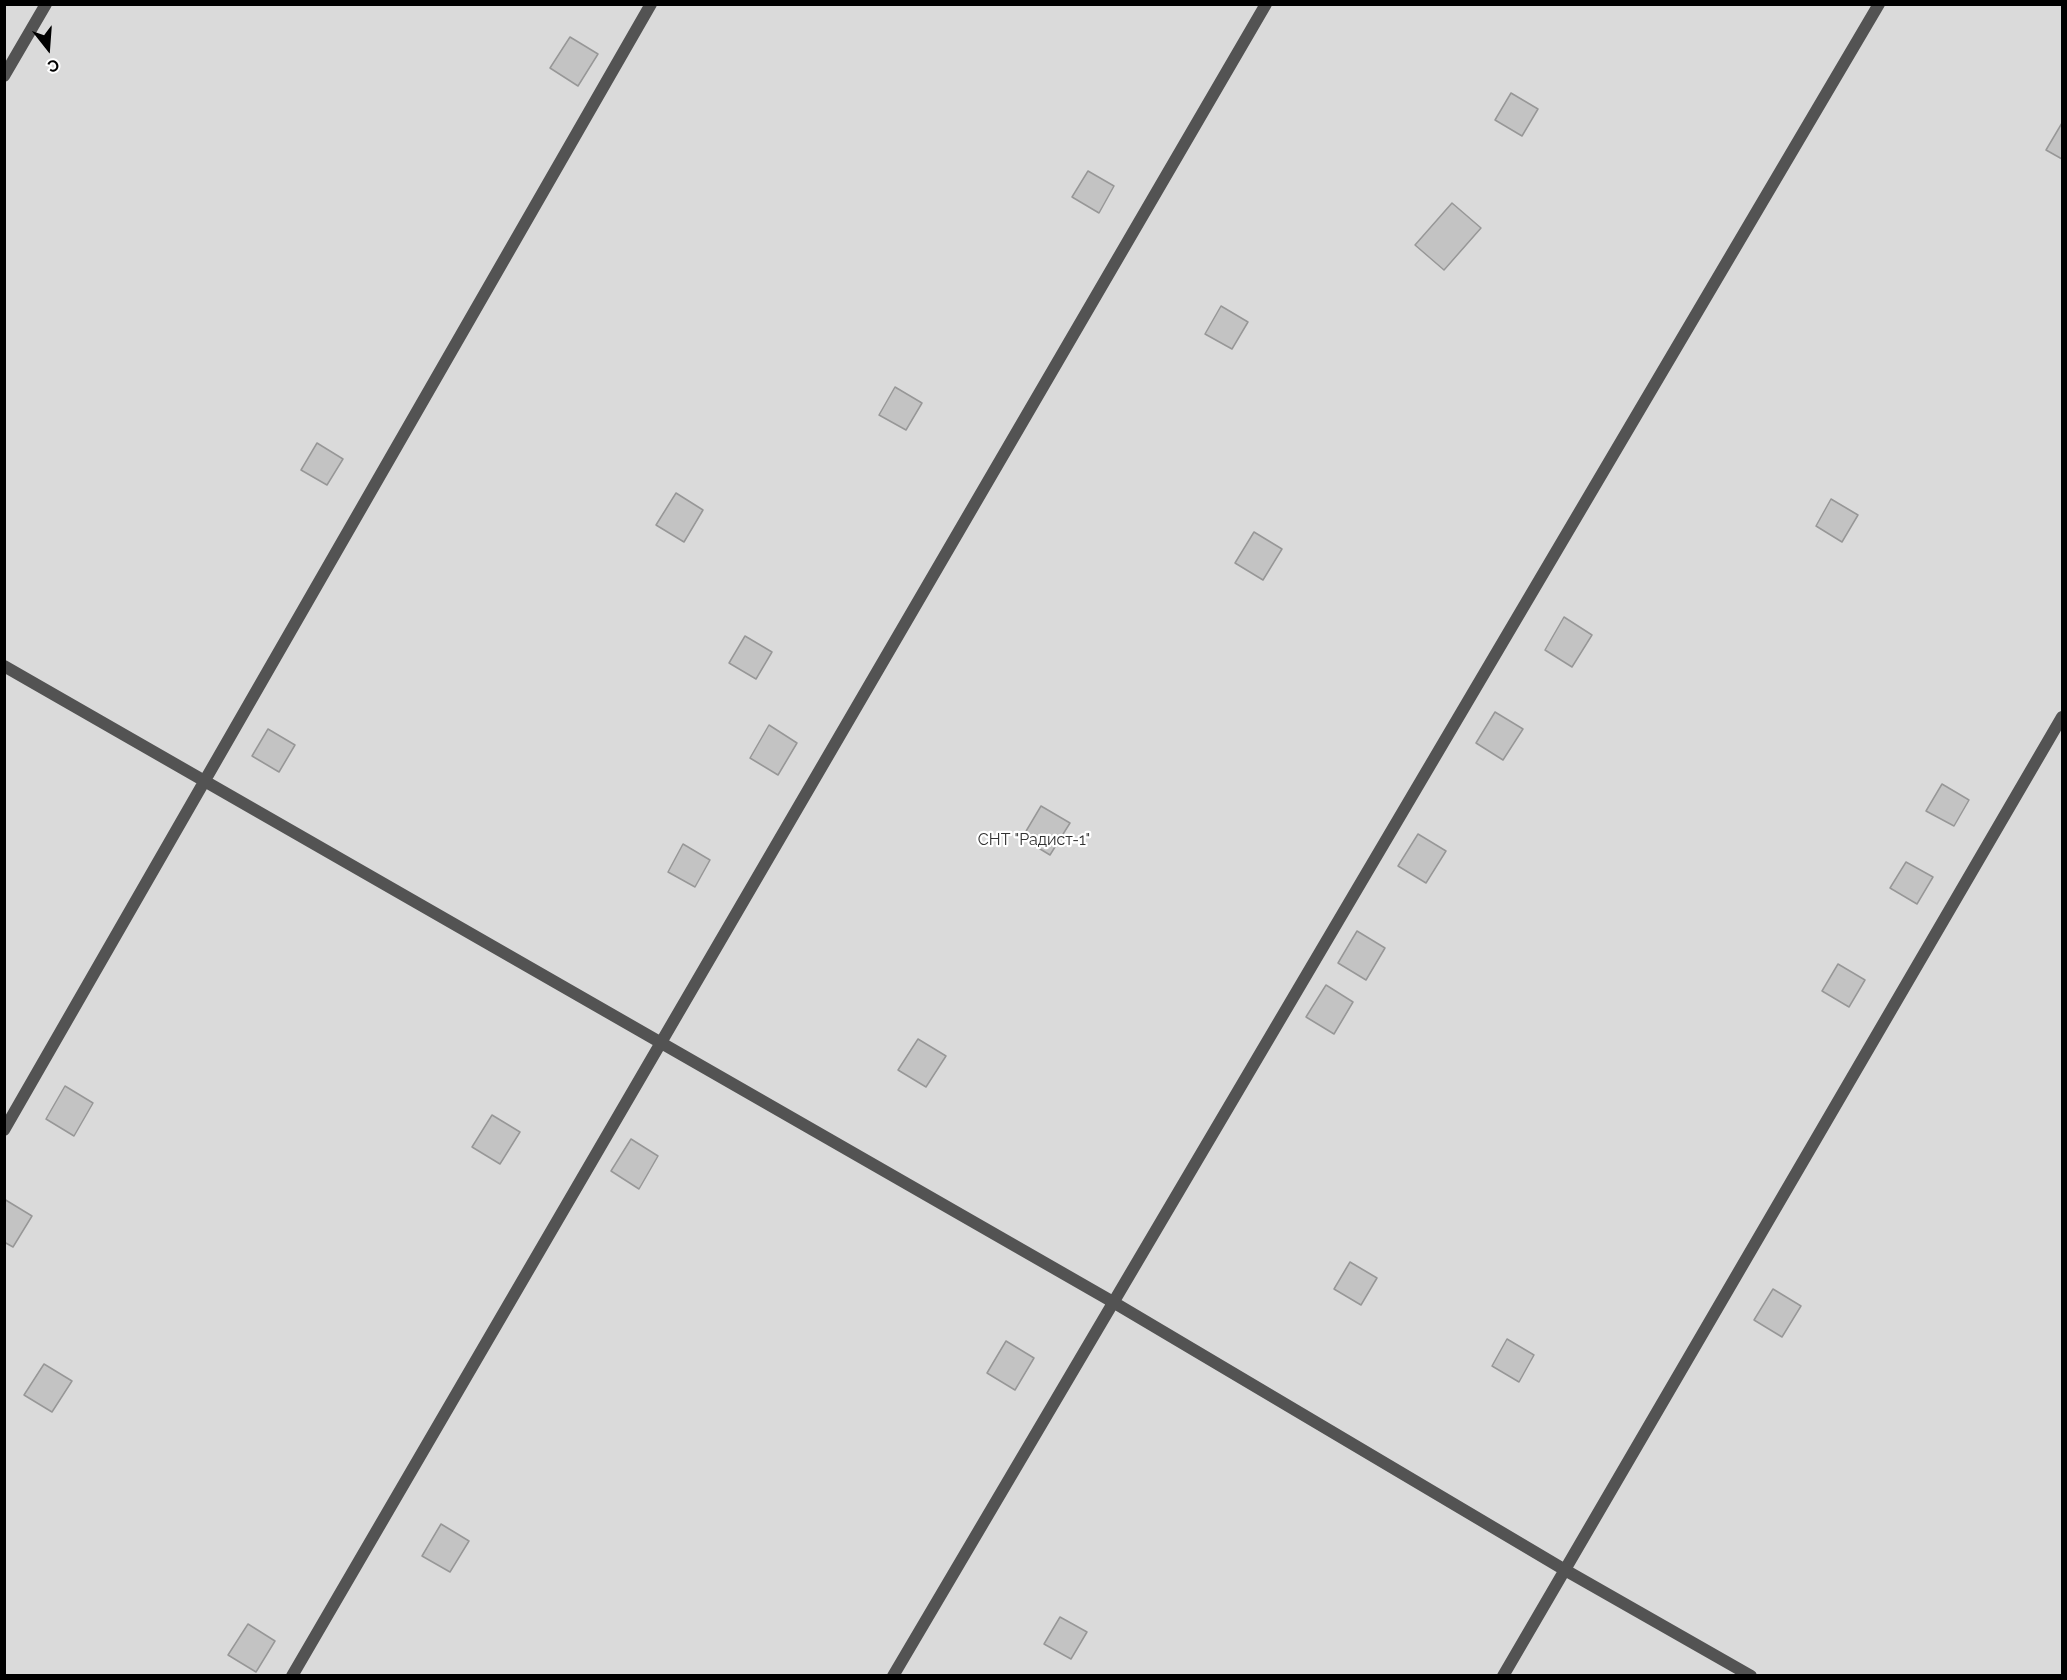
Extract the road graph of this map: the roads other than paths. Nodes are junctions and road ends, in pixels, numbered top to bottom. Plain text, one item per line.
1 (46, 4) edge
2 (651, 4) edge
3 (1266, 4) edge
4 (1879, 4) edge
5 (4, 76) edge
6 (4, 666) edge
7 (2062, 717) edge
8 (204, 782) junction
9 (661, 1043) junction
10 (4, 1130) edge
11 (1113, 1302) junction
12 (1564, 1570) junction
13 (292, 1676) edge
14 (893, 1676) edge
15 (1503, 1676) edge
16 (1751, 1676) edge

1 - 5 lane
2 - 8 lane
3 - 9 lane
4 - 11 lane
6 - 8 lane
7 - 12 lane
8 - 9 lane
8 - 10 lane
9 - 11 lane
9 - 13 lane
11 - 12 lane
11 - 14 lane
12 - 15 lane
12 - 16 lane

